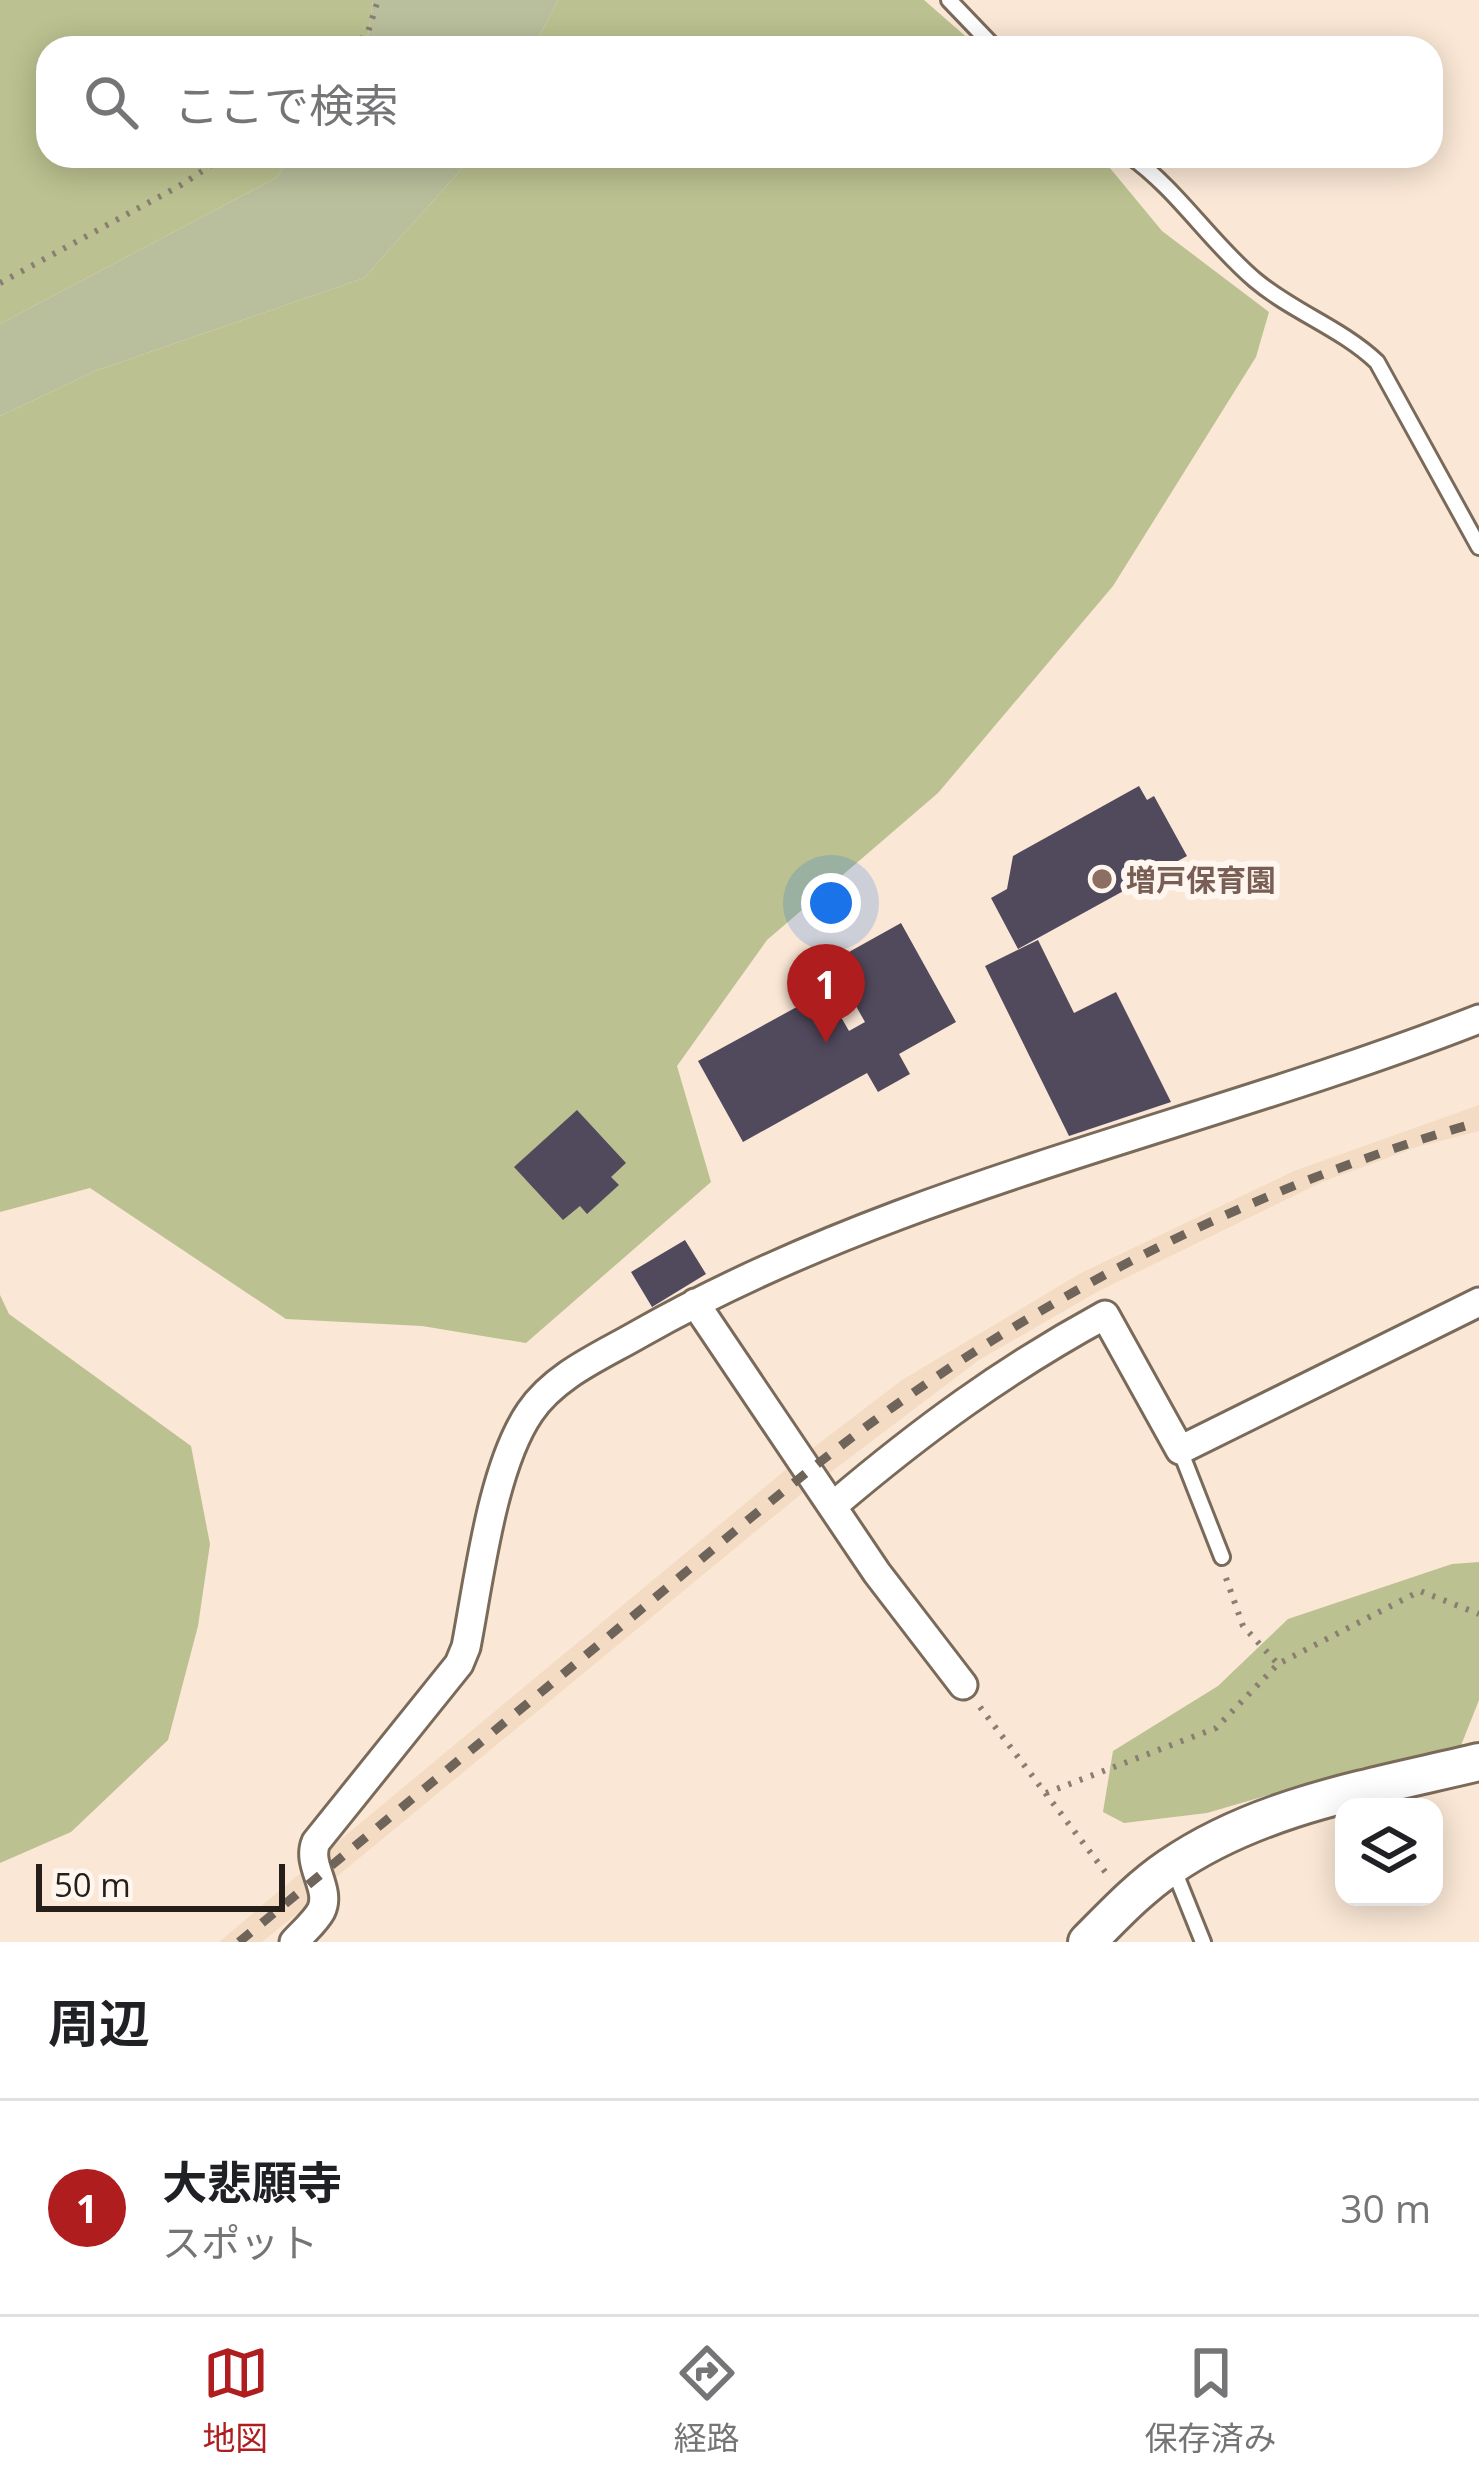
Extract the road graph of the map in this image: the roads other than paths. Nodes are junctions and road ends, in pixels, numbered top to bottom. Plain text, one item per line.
1 (949, 0) edge
2 (984, 36) edge
3 (1142, 168) edge
4 (1479, 548) edge
5 (1479, 1019) edge
6 (1479, 1302) edge
7 (695, 1303) junction
8 (1180, 1450) junction
9 (834, 1505) junction
10 (1222, 1557) road end
11 (963, 1685) road end
12 (1479, 1762) edge
13 (1173, 1865) junction
14 (294, 1942) edge
15 (1087, 1942) edge
16 (1203, 1942) edge

1 - 2 lane
3 - 4 lane
5 - 7 street
6 - 8 street
7 - 9 street
7 - 14 street
8 - 9 street
8 - 10 lane
9 - 11 street
12 - 13 street
13 - 15 street
13 - 16 lane

